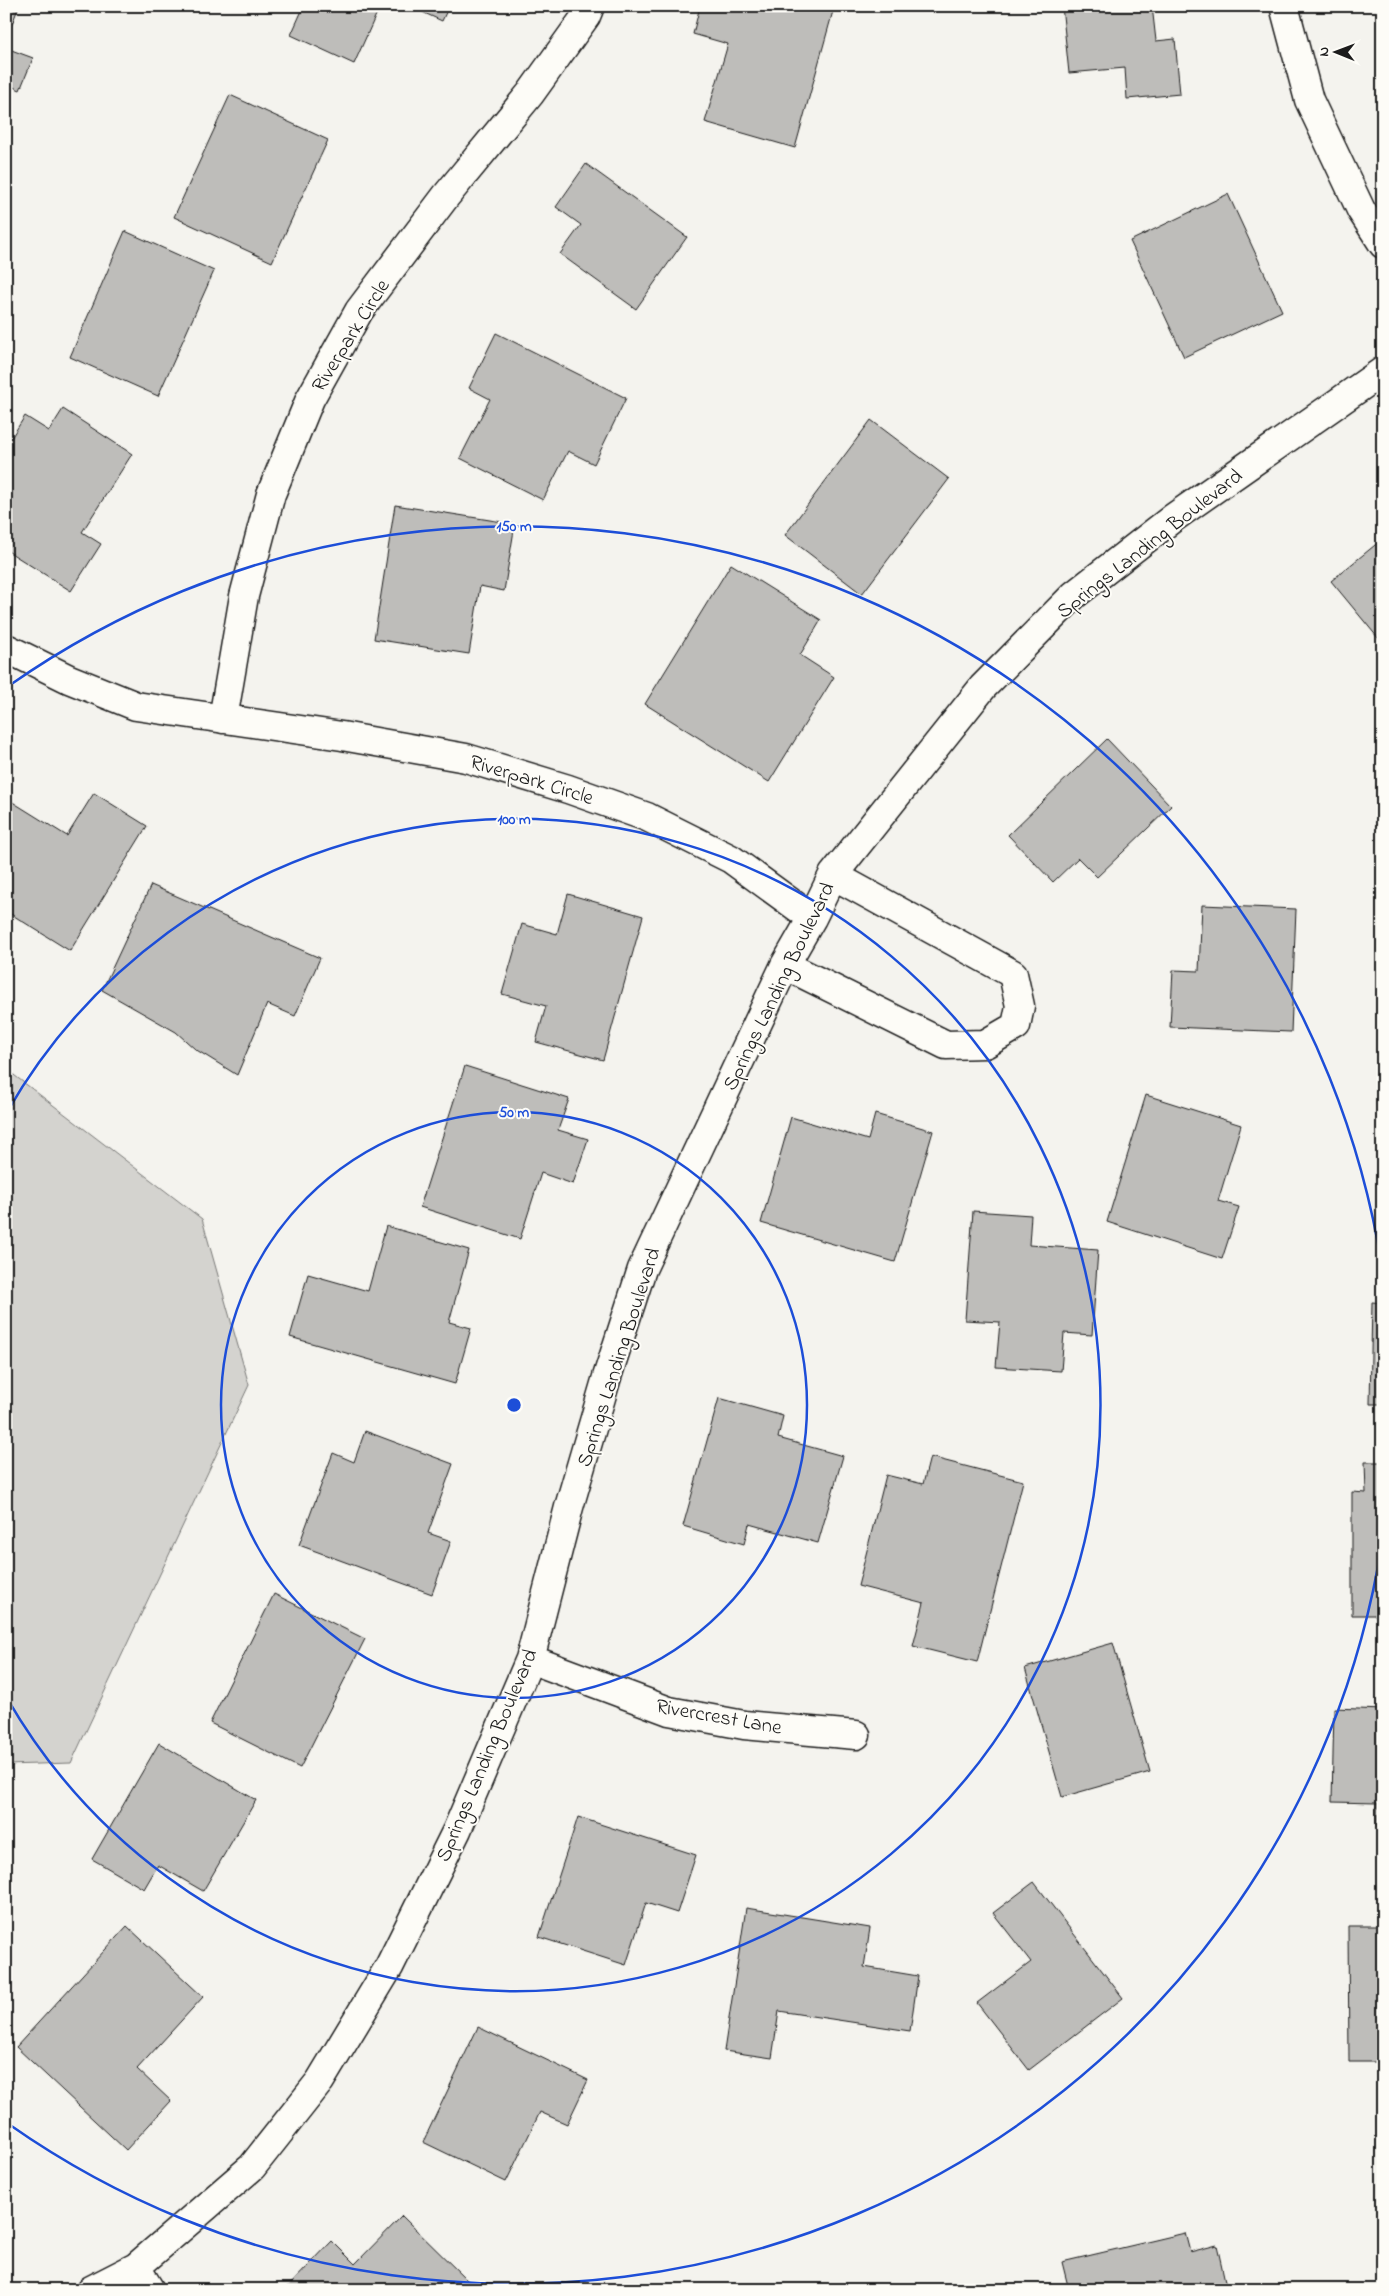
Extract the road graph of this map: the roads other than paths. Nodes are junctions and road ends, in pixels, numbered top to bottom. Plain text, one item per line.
1 (590, 6) edge
2 (1284, 6) edge
3 (1383, 244) edge
4 (1383, 372) edge
5 (6, 648) edge
6 (223, 719) junction
7 (833, 875) junction
8 (812, 918) junction
9 (785, 965) junction
10 (530, 1659) junction
11 (856, 1735) dead end
12 (143, 2278) edge
13 (91, 2290) edge

1 - 6 street, Riverpark Circle
2 - 3 street
4 - 7 street, Springs Landing Boulevard
5 - 6 street, Riverpark Circle
6 - 8 street, Riverpark Circle
7 - 8 street, Springs Landing Boulevard
7 - 9 street
8 - 9 street, Springs Landing Boulevard
9 - 10 street, Springs Landing Boulevard
10 - 11 street, Rivercrest Lane
10 - 12 street, Springs Landing Boulevard
12 - 13 street, Springs Landing Boulevard

